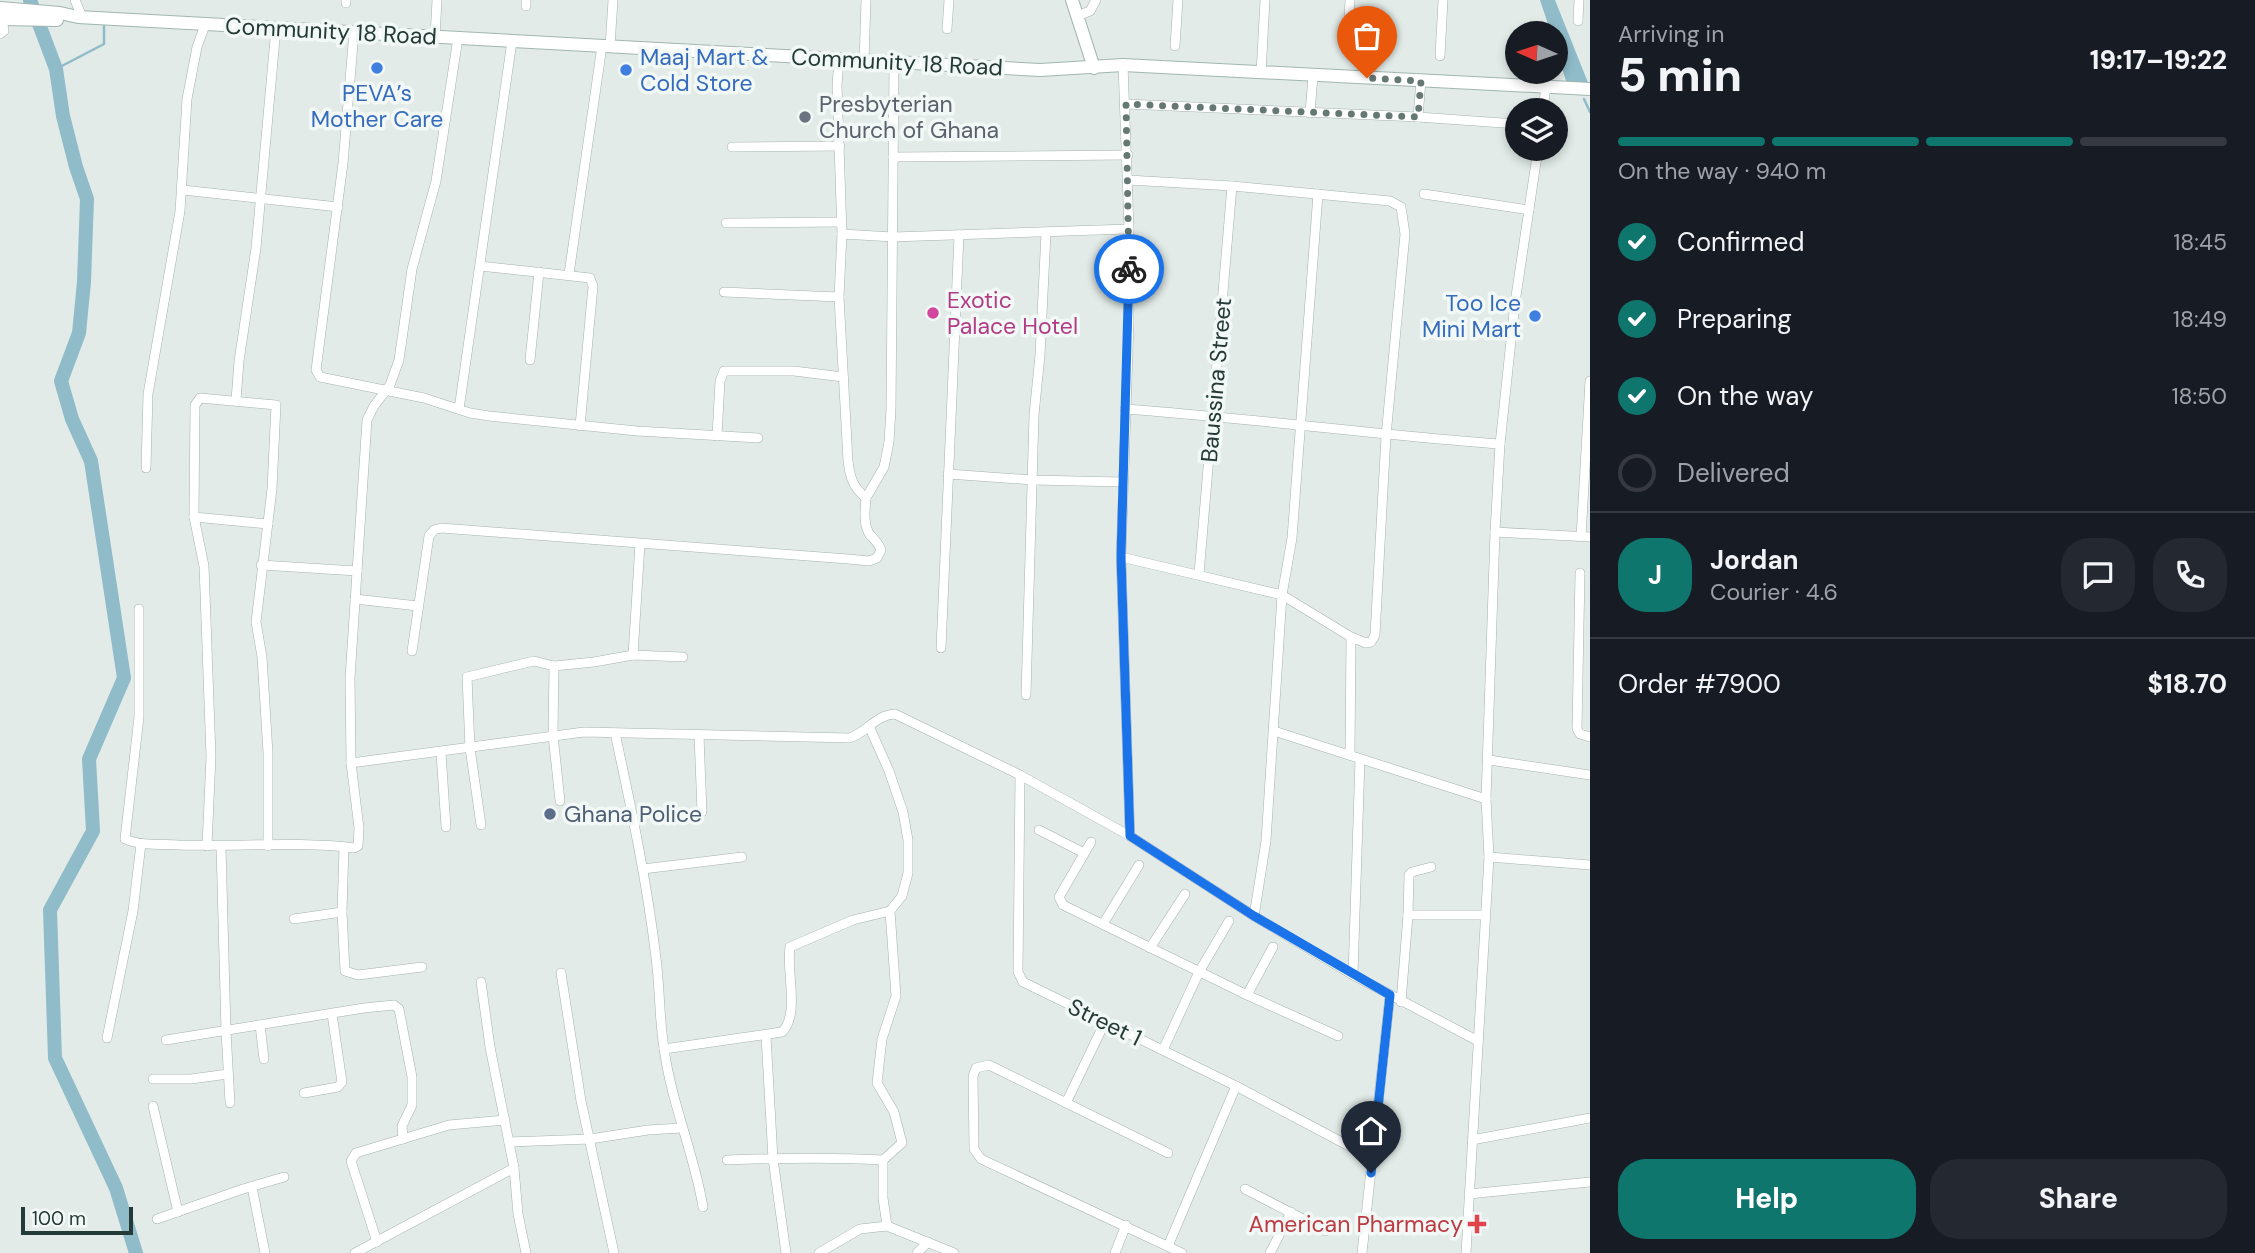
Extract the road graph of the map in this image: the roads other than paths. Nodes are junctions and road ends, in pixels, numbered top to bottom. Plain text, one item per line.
1 (75, 0) edge
2 (437, 0) edge
3 (613, 0) edge
4 (866, 0) edge
5 (949, 0) edge
6 (1072, 0) edge
7 (1096, 0) edge
8 (1178, 0) edge
9 (1265, 0) edge
10 (1350, 0) edge
11 (1443, 0) edge
12 (1579, 0) edge
13 (4, 15) edge
14 (1077, 16) junction
15 (80, 17) junction
16 (1578, 22) dead end
17 (205, 25) junction
18 (276, 28) junction
19 (947, 29) dead end
20 (354, 32) junction
21 (0, 34) edge
22 (1348, 34) dead end
23 (435, 37) junction
24 (458, 38) junction
25 (1084, 39) junction
26 (512, 41) junction
27 (606, 46) junction
28 (1175, 46) dead end
29 (1440, 57) dead end
30 (839, 60) junction
31 (864, 61) junction
32 (894, 62) junction
33 (1118, 65) junction
34 (1094, 68) junction
35 (1072, 69) junction
36 (1261, 73) junction
37 (1312, 76) junction
38 (1421, 81) junction
39 (1546, 86) junction
40 (1590, 89) edge
41 (1544, 98) edge
42 (1126, 104) junction
43 (1310, 113) junction
44 (1418, 117) junction
45 (1505, 123) edge
46 (840, 133) junction
47 (892, 134) junction
48 (840, 146) junction
49 (732, 147) dead end
50 (1128, 155) junction
51 (893, 157) junction
52 (1536, 161) edge
53 (1128, 180) junction
54 (1233, 186) junction
55 (183, 190) junction
56 (1318, 194) junction
57 (1424, 194) dead end
58 (260, 200) junction
59 (338, 207) junction
60 (1529, 210) junction
61 (841, 222) junction
62 (726, 223) dead end
63 (1129, 229) junction
64 (1046, 233) junction
65 (842, 234) junction
66 (959, 236) junction
67 (893, 237) junction
68 (480, 266) junction
69 (539, 272) junction
70 (569, 274) junction
71 (724, 292) dead end
72 (839, 297) junction
73 (530, 360) dead end
74 (843, 377) junction
75 (1590, 382) edge
76 (387, 391) junction
77 (236, 400) junction
78 (459, 409) junction
79 (1125, 409) junction
80 (1213, 415) junction
81 (580, 426) junction
82 (1301, 426) junction
83 (717, 436) junction
84 (1386, 436) junction
85 (758, 438) dead end
86 (1500, 444) junction
87 (146, 468) dead end
88 (948, 474) junction
89 (1032, 480) junction
90 (1122, 482) junction
91 (866, 498) junction
92 (194, 517) junction
93 (268, 524) junction
94 (1495, 532) junction
95 (1585, 537) edge
96 (639, 544) junction
97 (1121, 557) junction
98 (261, 565) junction
99 (357, 571) junction
100 (1580, 573) dead end
101 (1199, 574) junction
102 (1282, 595) junction
103 (355, 599) junction
104 (418, 606) junction
105 (139, 609) dead end
106 (1351, 637) junction
107 (941, 648) dead end
108 (412, 651) dead end
109 (633, 655) junction
110 (683, 657) dead end
111 (554, 666) junction
112 (1026, 695) dead end
113 (869, 726) junction
114 (1275, 731) junction
115 (615, 733) junction
116 (699, 734) junction
117 (553, 736) junction
118 (1590, 737) edge
119 (470, 748) junction
120 (441, 753) junction
121 (1355, 757) junction
122 (1489, 760) junction
123 (351, 763) junction
124 (1020, 775) junction
125 (1590, 775) edge
126 (1486, 799) junction
127 (560, 801) dead end
128 (702, 812) dead end
129 (481, 825) dead end
130 (446, 827) dead end
131 (1039, 830) dead end
132 (1130, 836) junction
133 (1091, 842) dead end
134 (141, 844) junction
135 (207, 846) junction
136 (221, 846) junction
137 (268, 846) junction
138 (344, 847) junction
139 (1084, 853) junction
140 (742, 857) dead end
141 (1489, 857) junction
142 (1139, 865) dead end
143 (1590, 865) edge
144 (1431, 867) dead end
145 (643, 869) junction
146 (1185, 894) dead end
147 (342, 912) junction
148 (890, 912) junction
149 (1408, 915) junction
150 (1485, 915) junction
151 (1254, 916) junction
152 (294, 919) dead end
153 (1229, 921) dead end
154 (1103, 924) junction
155 (1273, 947) dead end
156 (1150, 948) junction
157 (422, 967) dead end
158 (1199, 972) junction
159 (561, 973) dead end
160 (1353, 975) junction
161 (481, 982) dead end
162 (1247, 995) junction
163 (1390, 995) junction
164 (1401, 1002) junction
165 (332, 1014) junction
166 (1105, 1022) junction
167 (260, 1025) junction
168 (226, 1031) junction
169 (766, 1036) junction
170 (1338, 1036) dead end
171 (107, 1038) dead end
172 (166, 1040) dead end
173 (1478, 1041) junction
174 (664, 1049) junction
175 (1163, 1050) junction
176 (264, 1059) dead end
177 (228, 1074) junction
178 (153, 1079) dead end
179 (1236, 1086) junction
180 (304, 1093) dead end
181 (230, 1103) dead end
182 (1066, 1103) junction
183 (153, 1106) dead end
184 (1590, 1118) edge
185 (505, 1120) junction
186 (682, 1128) junction
187 (403, 1139) junction
188 (590, 1139) junction
189 (1472, 1140) junction
190 (509, 1142) junction
191 (1373, 1147) junction
192 (1167, 1153) dead end
193 (774, 1159) junction
194 (727, 1160) dead end
195 (883, 1160) junction
196 (514, 1168) junction
197 (284, 1177) dead end
198 (1590, 1182) edge
199 (252, 1186) junction
200 (1245, 1189) dead end
201 (1469, 1194) junction
202 (703, 1208) dead end
203 (178, 1212) junction
204 (1291, 1212) junction
205 (157, 1219) dead end
206 (1126, 1225) junction
207 (887, 1226) junction
208 (1326, 1231) dead end
209 (377, 1242) junction
210 (928, 1242) junction
211 (1168, 1247) junction
212 (265, 1253) edge
213 (355, 1253) edge
214 (525, 1253) edge
215 (614, 1253) edge
216 (786, 1253) edge
217 (819, 1253) edge
218 (917, 1253) edge
219 (954, 1253) edge
220 (1115, 1253) edge
221 (1182, 1253) edge
222 (1269, 1253) edge
223 (1363, 1253) edge
224 (1466, 1253) edge

1 - 15 street
2 - 23 street
3 - 27 street
4 - 31 street
5 - 19 street
6 - 14 main road
7 - 14 street
8 - 28 street
9 - 36 street
10 - 22 street
11 - 29 street
12 - 16 street
13 - 15 main road, Community 18 Road
13 - 21 street
14 - 25 main road
15 - 17 main road, Community 18 Road
17 - 18 main road, Community 18 Road
17 - 55 street
18 - 20 main road, Community 18 Road
18 - 58 street
20 - 23 main road, Community 18 Road
20 - 59 street
23 - 24 main road, Community 18 Road
24 - 26 main road, Community 18 Road
24 - 76 street
25 - 33 main road
25 - 34 main road
25 - 35 main road
26 - 27 main road, Community 18 Road
26 - 68 street
27 - 30 main road, Community 18 Road
27 - 70 street
30 - 31 main road, Community 18 Road
30 - 46 street
31 - 32 main road, Community 18 Road
32 - 35 main road, Community 18 Road
32 - 47 street
33 - 34 main road, Community 18 Road
33 - 36 main road, Community 18 Road
33 - 42 street
34 - 35 main road, Community 18 Road
36 - 37 main road, Community 18 Road
37 - 38 main road, Community 18 Road
37 - 43 street
38 - 39 main road, Community 18 Road
38 - 44 street
39 - 40 main road, Community 18 Road
39 - 41 street
42 - 43 street
42 - 50 street
43 - 44 street
44 - 45 street
46 - 47 street
46 - 48 street
47 - 51 street
48 - 49 street
48 - 61 street
50 - 51 street
50 - 53 street
51 - 67 street
52 - 60 street
53 - 54 street
53 - 63 street
54 - 56 street
54 - 80 street, Baussina Street
55 - 58 street
55 - 87 street
56 - 82 street
56 - 84 street
57 - 60 street
58 - 59 street
58 - 77 street
59 - 76 street
60 - 86 street
61 - 62 street
61 - 65 street
63 - 64 street
63 - 79 street
64 - 66 street
64 - 89 street
65 - 67 street
65 - 72 street
66 - 67 street
66 - 88 street
67 - 91 street
68 - 69 street
68 - 78 street
69 - 70 street
69 - 73 street
70 - 81 street
71 - 72 street
72 - 74 street
74 - 83 street
74 - 91 street
75 - 95 street
76 - 78 street
76 - 99 street
77 - 92 street
77 - 93 street
78 - 81 street
79 - 80 street
79 - 90 street
80 - 82 street
80 - 101 street, Baussina Street
81 - 83 street
82 - 84 street
82 - 102 street
83 - 85 street
84 - 86 street
84 - 106 street
86 - 94 street
88 - 89 street
88 - 107 street
89 - 90 street
89 - 112 street
90 - 97 street
91 - 96 street
92 - 93 street
92 - 135 street
93 - 98 street
94 - 95 street
94 - 122 street
96 - 104 street
96 - 109 street
97 - 101 street
97 - 132 street
98 - 99 street
98 - 137 street
99 - 103 street
100 - 118 street
101 - 102 street
102 - 106 street
102 - 114 street
103 - 104 street
103 - 123 street
104 - 108 street
105 - 134 street
106 - 121 street
109 - 110 street
109 - 111 street
111 - 117 street
111 - 119 street
113 - 116 street
113 - 124 street
113 - 148 street
114 - 121 street
114 - 151 street
115 - 116 street
115 - 117 street
115 - 145 street
116 - 128 street
117 - 119 street
117 - 127 street
119 - 120 street
119 - 129 street
120 - 123 street
120 - 130 street
121 - 126 street
121 - 160 street
122 - 125 street
122 - 126 street
123 - 138 street
124 - 132 street
124 - 166 street, Street 1
126 - 141 street
131 - 139 street
132 - 151 street
133 - 139 street
134 - 135 street
134 - 171 street
135 - 136 street
136 - 137 street
136 - 168 street
137 - 138 street
138 - 147 street
139 - 154 street
140 - 145 street
141 - 143 street
141 - 150 street
142 - 154 street
144 - 149 street
145 - 174 street
146 - 156 street
147 - 152 street
147 - 157 street
148 - 169 street
148 - 195 street
149 - 150 street
149 - 164 street
150 - 173 street
151 - 160 street
153 - 158 street
154 - 156 street
155 - 162 street
156 - 158 street
158 - 162 street
158 - 175 street
159 - 188 street
160 - 163 street
161 - 185 street
162 - 170 street
163 - 164 street
163 - 191 street
164 - 173 street
165 - 167 street
165 - 180 street
165 - 187 street
166 - 175 street, Street 1
166 - 182 street
167 - 168 street
167 - 176 street
168 - 172 street
168 - 177 street
169 - 174 street
169 - 193 street
173 - 189 street
174 - 186 street
175 - 179 street, Street 1
177 - 178 street
177 - 181 street
179 - 191 street, Street 1
179 - 211 street
182 - 192 street
182 - 206 street
183 - 203 street
184 - 189 street
185 - 187 street
185 - 190 street
186 - 188 street
186 - 202 street
187 - 209 street
188 - 190 street
188 - 215 street
189 - 201 street
190 - 196 street
191 - 223 street
193 - 194 street
193 - 195 street
193 - 216 street
195 - 207 street
196 - 209 street
196 - 214 street
197 - 199 street
198 - 201 street
199 - 203 street
199 - 212 street
200 - 204 street
201 - 224 street
203 - 205 street
204 - 208 street
204 - 222 street
206 - 211 street
206 - 220 street
207 - 210 street
207 - 217 street
209 - 213 street
210 - 218 street
210 - 219 street
211 - 221 street

